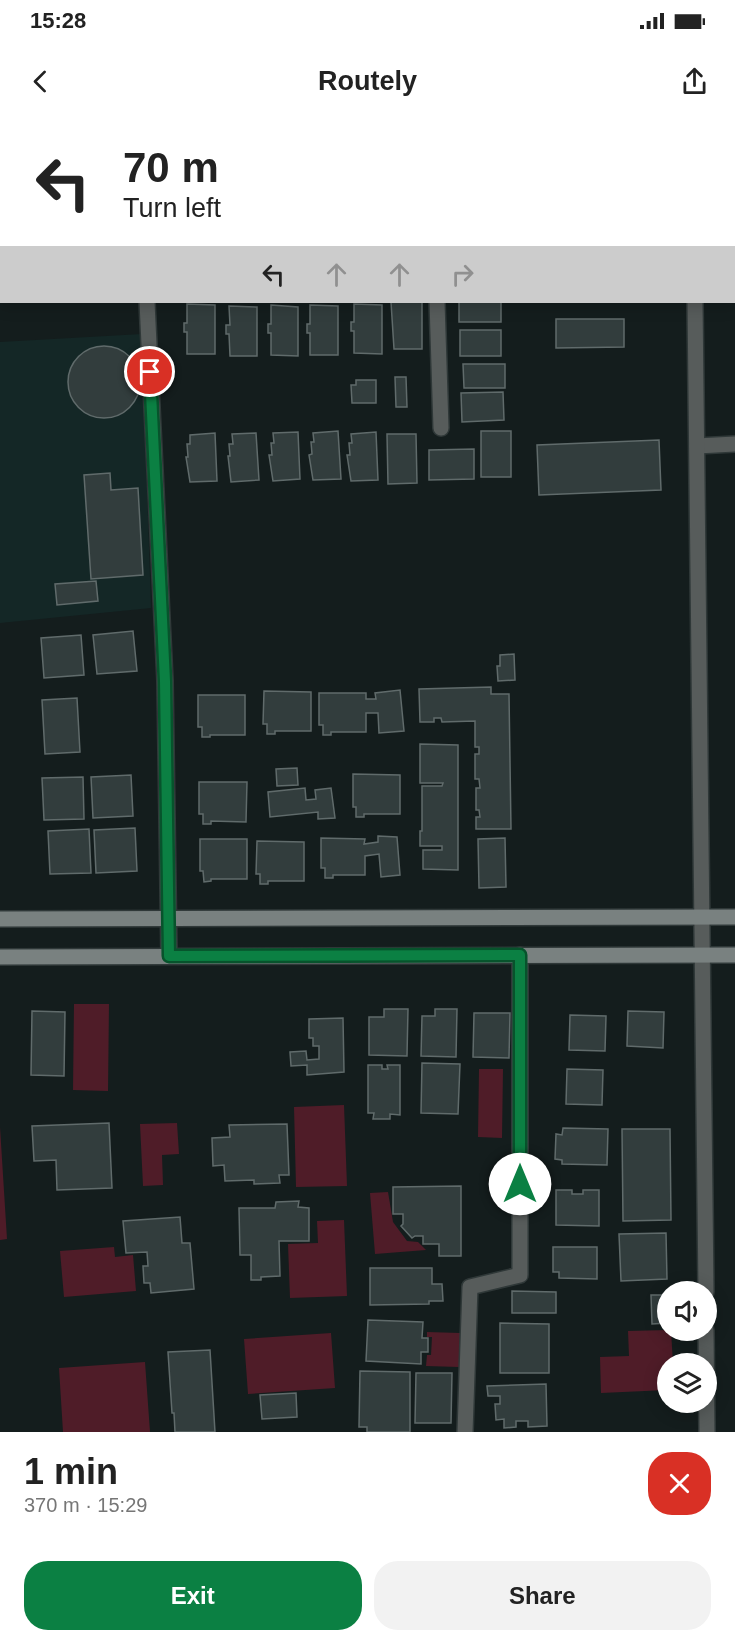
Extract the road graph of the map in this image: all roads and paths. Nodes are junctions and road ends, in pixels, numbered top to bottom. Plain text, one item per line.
1 (147, 303) edge
2 (437, 303) edge
3 (695, 303) edge
4 (441, 428) dead end
5 (735, 444) edge
6 (697, 446) junction
7 (703, 916) junction
8 (735, 917) edge
9 (0, 919) edge
10 (169, 919) junction
11 (703, 954) junction
12 (520, 955) junction
13 (735, 955) edge
14 (169, 956) junction
15 (0, 957) edge
16 (706, 1281) edge
17 (706, 1341) edge
18 (465, 1432) edge
19 (707, 1432) edge

1 - 10 street
2 - 4 street
3 - 6 street
5 - 6 street
6 - 7 street
7 - 8 main road
7 - 10 main road
7 - 11 street
9 - 10 main road
10 - 14 street
11 - 12 main road
11 - 13 main road
11 - 16 street
12 - 14 main road
12 - 18 street
14 - 15 main road
17 - 19 street

